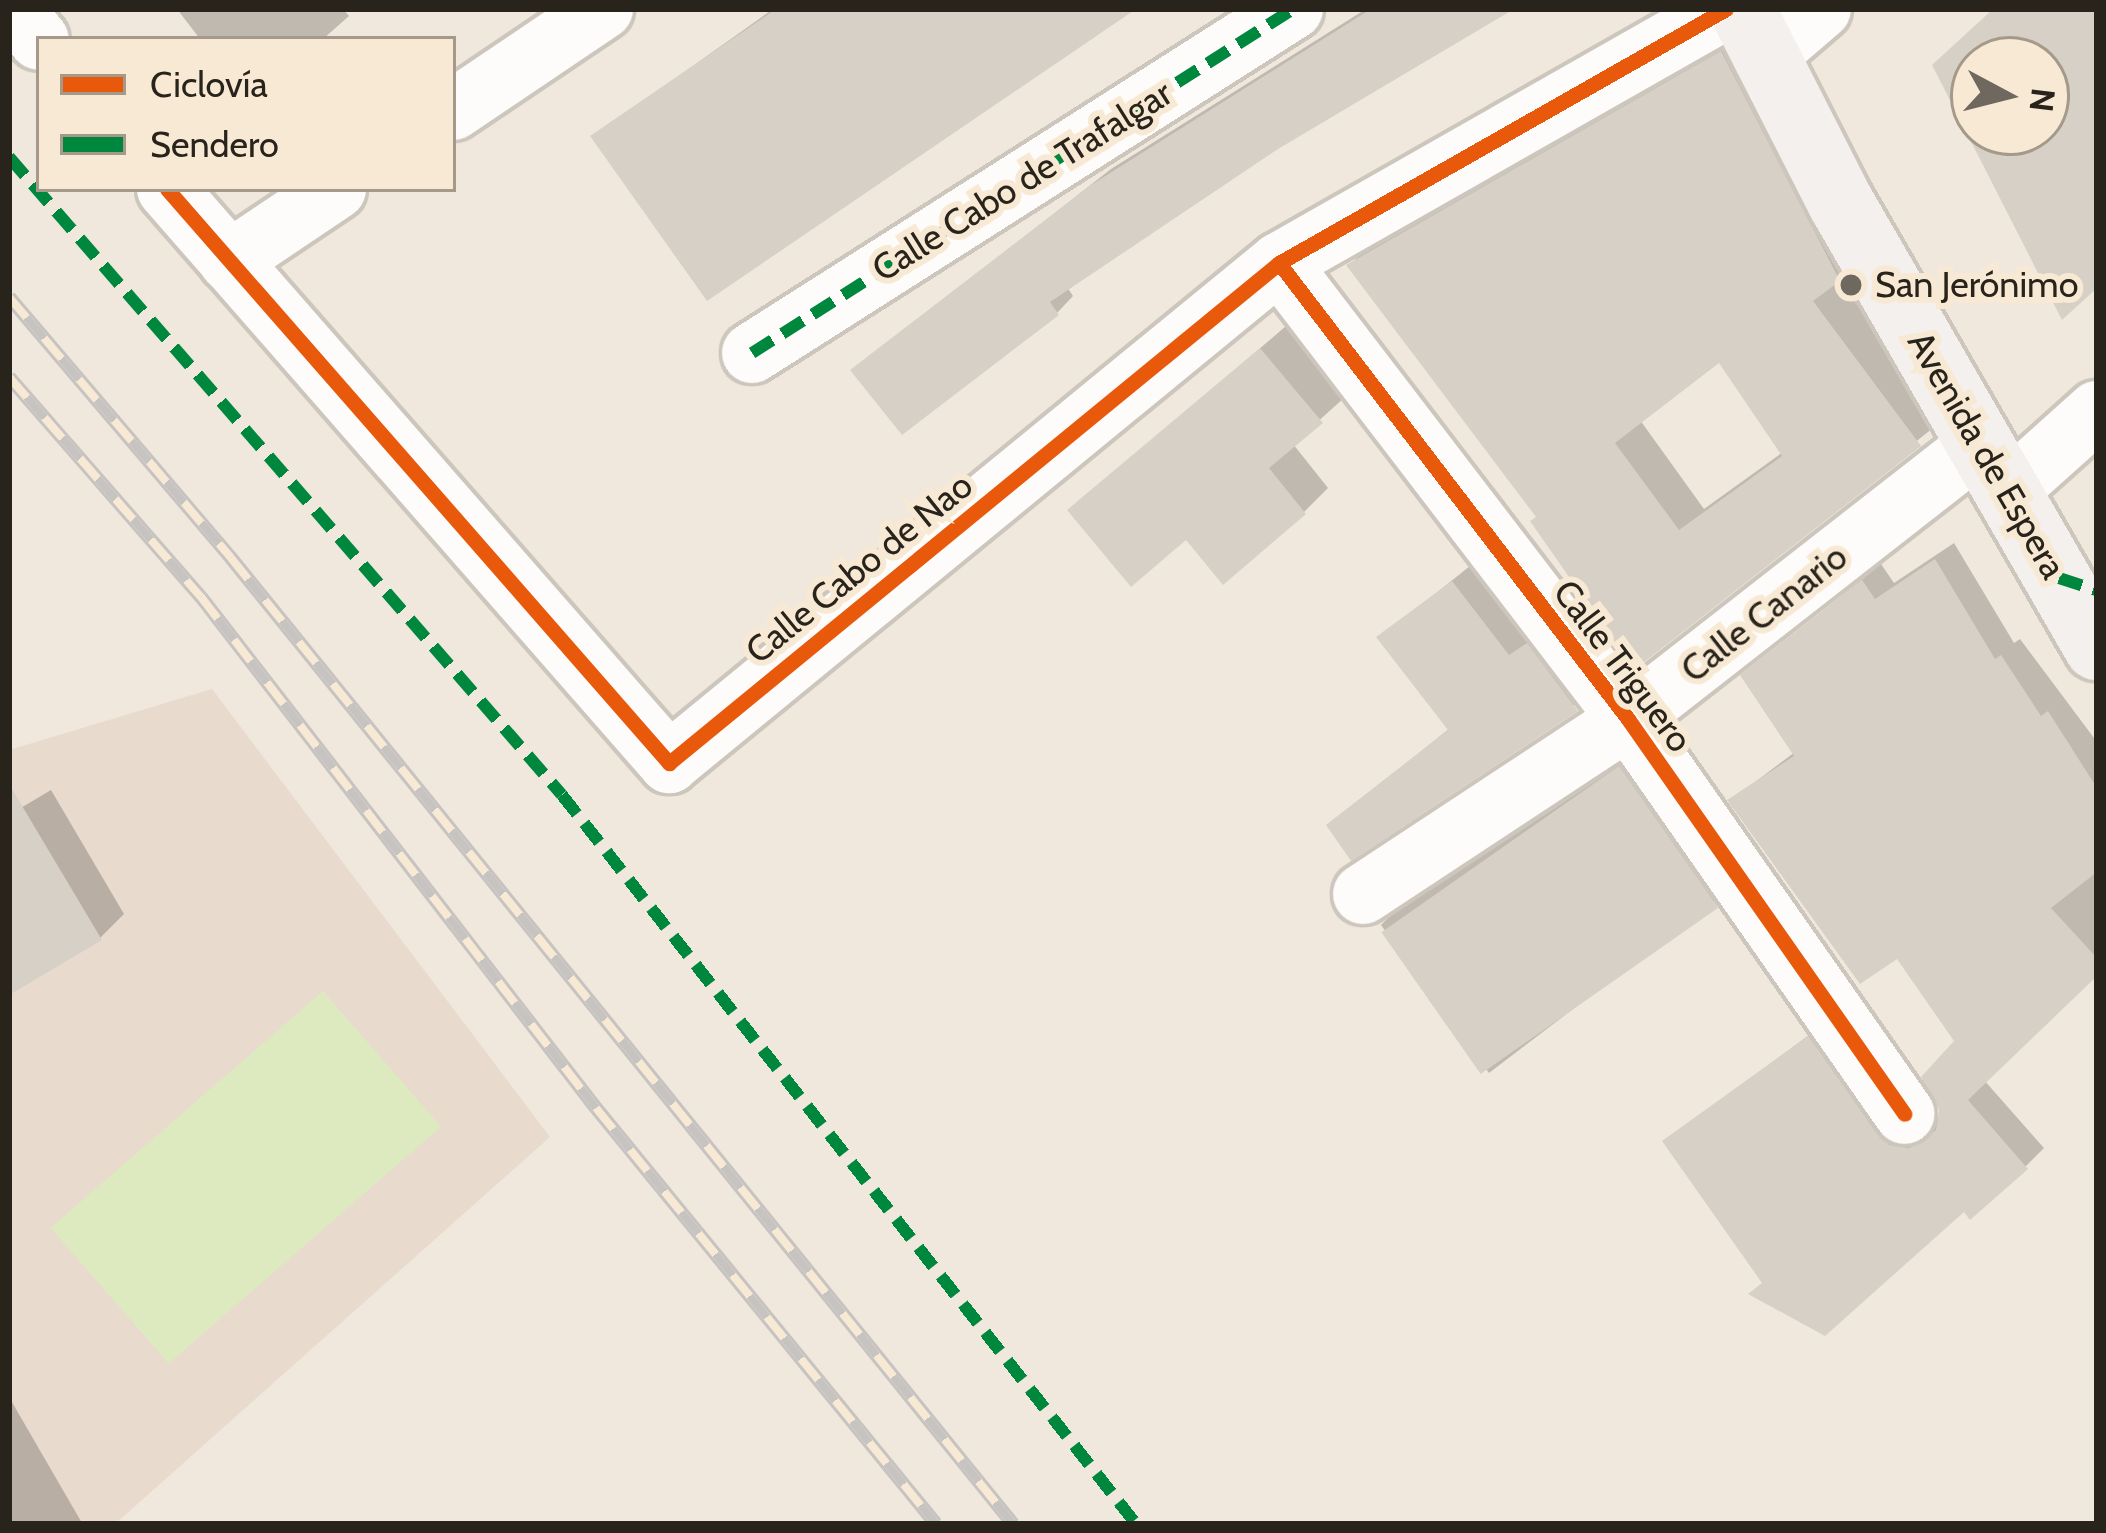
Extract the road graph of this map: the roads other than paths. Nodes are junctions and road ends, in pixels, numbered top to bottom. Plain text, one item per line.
1 (13, 9) edge
2 (603, 9) edge
3 (1293, 9) edge
4 (1821, 9) edge
5 (1744, 25) edge
6 (36, 36) edge
7 (456, 108) edge
8 (170, 192) edge
9 (332, 192) edge
10 (230, 261) junction
11 (1279, 263) junction
12 (752, 353) dead end
13 (2097, 411) edge
14 (1995, 467) junction
15 (2097, 647) edge
16 (1628, 719) junction
17 (1363, 893) dead end
18 (1905, 1114) dead end

1 - 6 street
2 - 7 street
3 - 12 street, Calle Cabo de Trafalgar
4 - 5 street, Calle Cabo de Nao
5 - 11 street, Calle Cabo de Nao
5 - 14 street, Avenida de Espera
8 - 10 street, Calle Cabo de Nao
9 - 10 street
10 - 11 street, Calle Cabo de Nao
11 - 16 street, Calle Triguero
13 - 14 street, Calle Canario
14 - 15 street, Avenida de Espera
14 - 16 street, Calle Canario
16 - 17 street, Calle Canario
16 - 18 street, Calle Triguero

